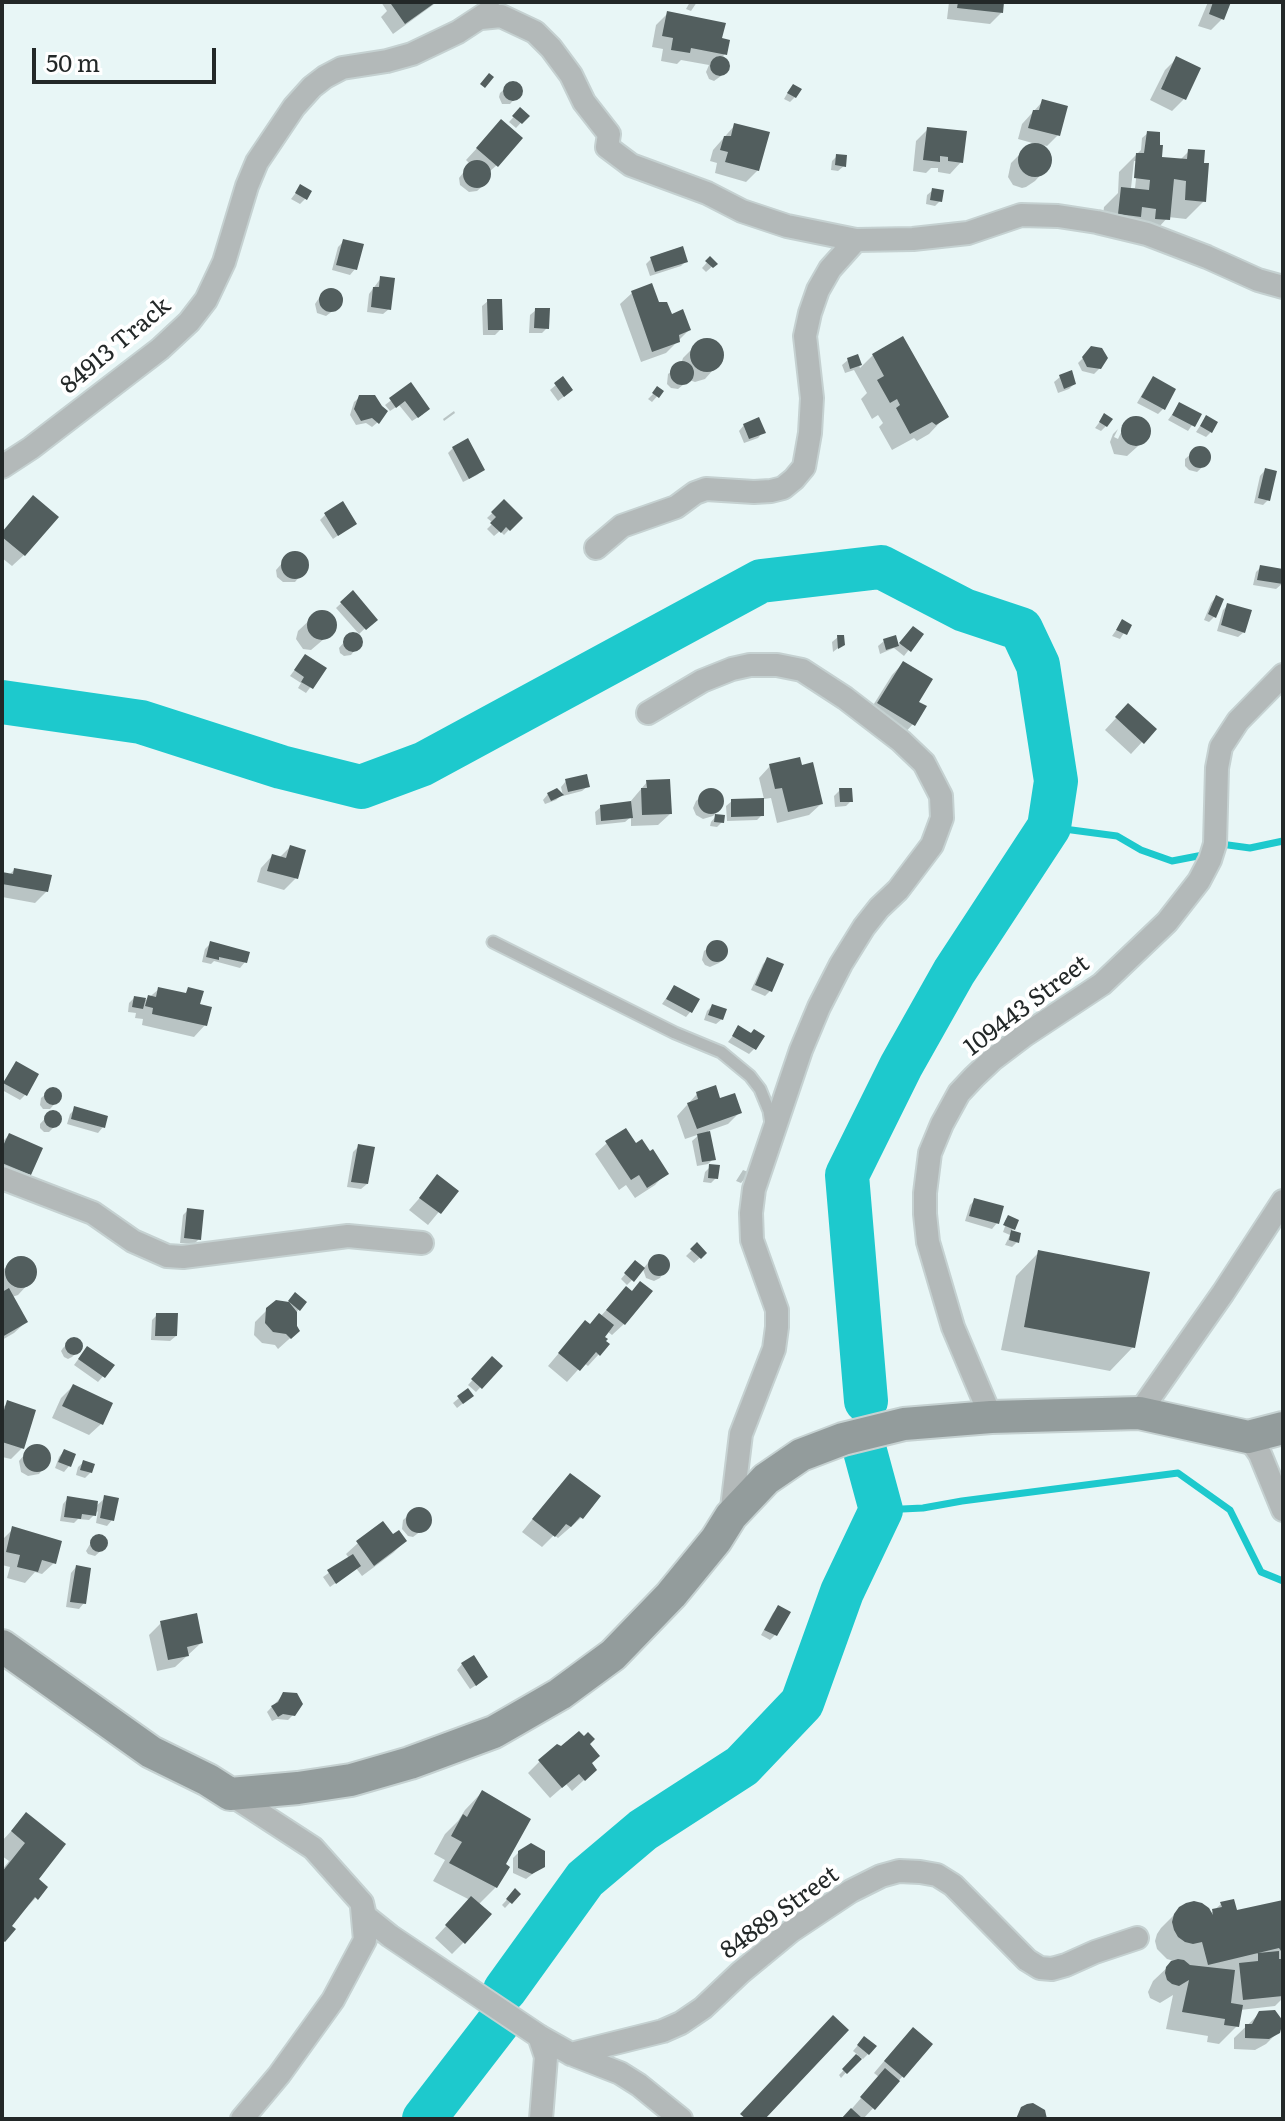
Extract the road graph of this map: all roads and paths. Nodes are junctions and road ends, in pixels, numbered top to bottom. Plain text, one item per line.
1 (500, 2) edge
2 (481, 18) junction
3 (856, 240) junction
4 (1283, 287) edge
5 (2, 467) edge
6 (596, 548) dead end
7 (1283, 675) edge
8 (648, 713) dead end
9 (493, 942) dead end
10 (772, 1133) junction
11 (2, 1178) edge
12 (1283, 1201) edge
13 (422, 1243) dead end
14 (1139, 1413) junction
15 (991, 1417) junction
16 (1283, 1428) edge
17 (1248, 1437) junction
18 (1283, 1510) edge
19 (731, 1516) junction
20 (2, 1646) edge
21 (230, 1794) junction
22 (362, 1903) junction
23 (1137, 1938) dead end
24 (539, 2036) junction
25 (571, 2054) junction
26 (242, 2119) edge
27 (541, 2119) edge
28 (681, 2119) edge

1 - 2 street, 84913 Track
2 - 3 street
2 - 5 street, 84913 Track
3 - 4 street
3 - 6 street
7 - 15 street, 109443 Street
8 - 10 street
9 - 10 lane
10 - 19 street
11 - 13 street
12 - 14 street
14 - 15 street
14 - 17 street
15 - 19 street
16 - 17 street
17 - 18 street
19 - 21 street
20 - 21 street
21 - 22 street
22 - 24 street
22 - 26 street
23 - 25 street, 84889 Street
24 - 25 street
24 - 27 street
25 - 28 street

